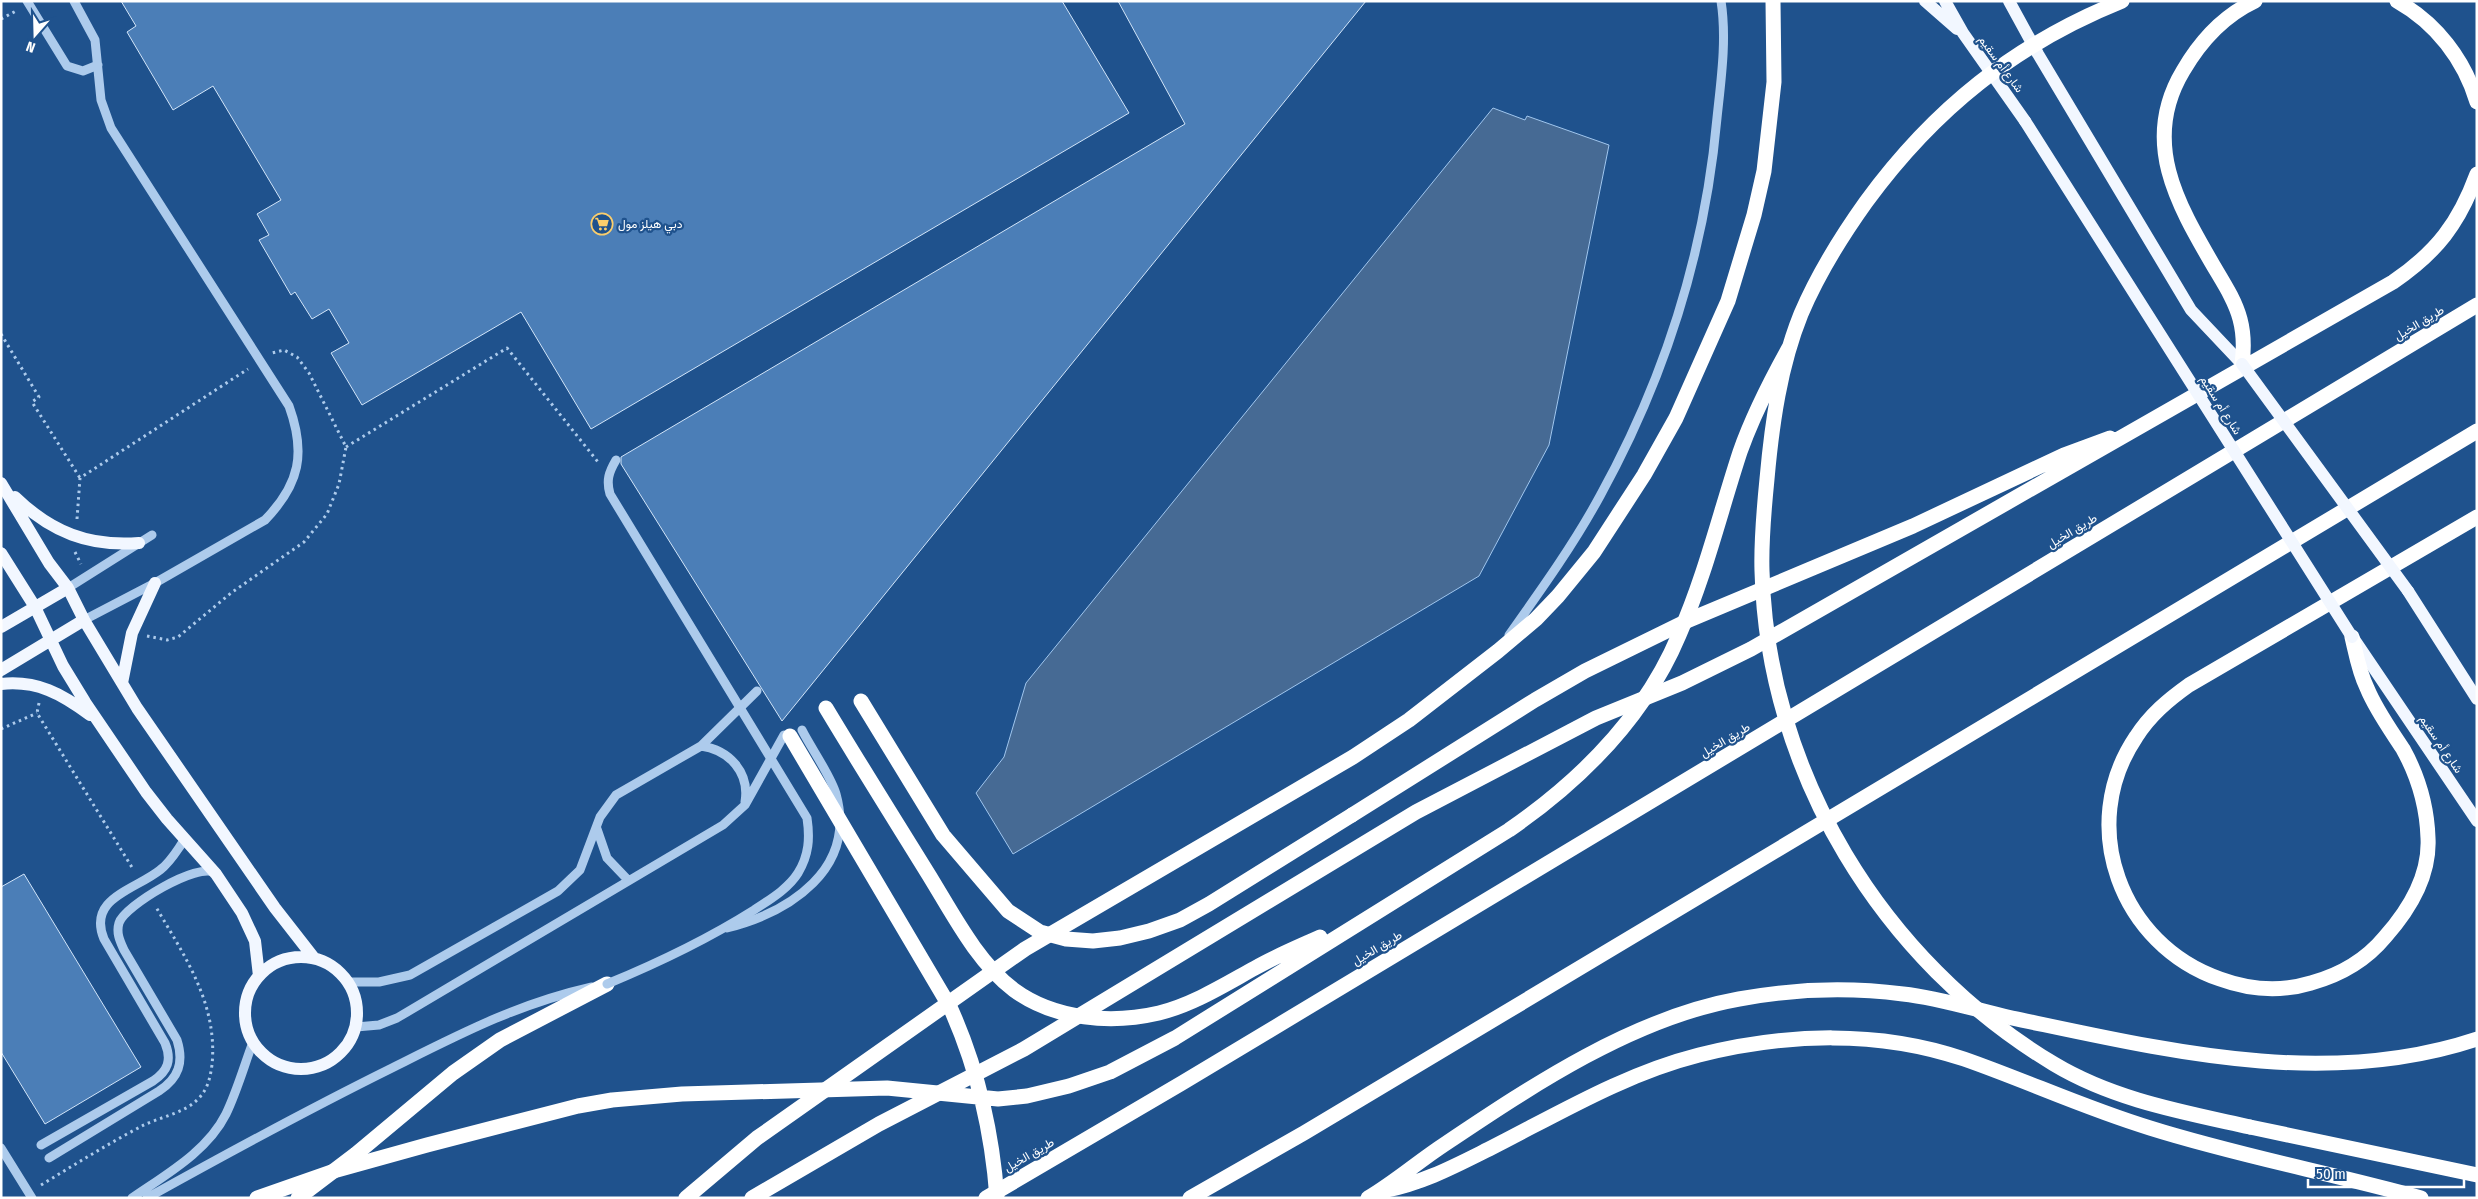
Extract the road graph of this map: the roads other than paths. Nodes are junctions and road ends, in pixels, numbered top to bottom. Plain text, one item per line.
1 (27, 1) edge
2 (74, 1) edge
3 (1721, 1) edge
4 (1773, 1) edge
5 (1925, 1) edge
6 (1945, 1) edge
7 (2009, 1) edge
8 (2122, 1) edge
9 (2255, 1) edge
10 (2397, 1) edge
11 (1963, 33) junction
12 (98, 65) junction
13 (2477, 102) edge
14 (2477, 174) edge
15 (2477, 305) edge
16 (1790, 346) junction
17 (2242, 364) junction
18 (2477, 431) edge
19 (2131, 434) junction
20 (616, 460) dead end
21 (2, 485) edge
22 (2477, 518) edge
23 (152, 535) dead end
24 (139, 543) junction
25 (1, 553) edge
26 (155, 583) junction
27 (68, 588) junction
28 (35, 607) junction
29 (84, 620) junction
30 (1, 627) edge
31 (2352, 637) junction
32 (50, 640) junction
33 (1498, 651) junction
34 (1, 670) edge
35 (122, 683) junction
36 (1, 684) edge
37 (757, 691) dead end
38 (2477, 699) edge
39 (862, 701) dead end
40 (826, 708) dead end
41 (98, 721) junction
42 (792, 733) junction
43 (701, 746) junction
44 (745, 805) junction
45 (2477, 821) edge
46 (596, 829) junction
47 (185, 839) junction
48 (216, 874) junction
49 (628, 880) junction
50 (1354, 925) junction
51 (727, 928) junction
52 (314, 958) junction
53 (259, 976) junction
54 (349, 982) junction
55 (606, 984) junction
56 (356, 1027) junction
57 (2477, 1039) edge
58 (253, 1042) junction
59 (41, 1145) dead end
60 (1, 1148) edge
61 (48, 1158) dead end
62 (2477, 1175) edge
63 (1372, 1195) edge
64 (32, 1198) edge
65 (132, 1198) edge
66 (146, 1198) edge
67 (257, 1198) edge
68 (298, 1198) edge
69 (686, 1198) edge
70 (752, 1198) edge
71 (986, 1198) edge
72 (997, 1198) edge
73 (1190, 1198) edge
74 (2421, 1198) edge

1 - 12 street
2 - 12 street
3 - 33 street
4 - 33 highway
5 - 11 main road
6 - 11 main road, شارع أم سقيم
7 - 17 main road
8 - 16 highway, bridge
9 - 17 highway
10 - 13 highway
11 - 31 main road, شارع أم سقيم, bridge
12 - 26 street
14 - 19 highway
15 - 71 highway, طريق الخيل
16 - 50 highway, bridge
16 - 62 highway, bridge
17 - 38 main road, bridge
18 - 73 highway
19 - 39 highway, bridge
19 - 70 highway
20 - 51 street, bridge
21 - 24 main road
21 - 27 main road
22 - 31 highway
23 - 24 street
24 - 27 street
25 - 28 main road
26 - 29 street
26 - 35 main road
27 - 28 main road
27 - 29 main road
28 - 30 main road
28 - 32 main road
29 - 32 main road
29 - 35 main road
31 - 45 main road, شارع أم سقيم
32 - 34 main road
32 - 41 main road
33 - 69 highway
35 - 52 main road
36 - 41 main road
37 - 43 street
40 - 50 highway, bridge
41 - 47 main road
42 - 44 street
42 - 51 street, bridge
42 - 72 highway, bridge
43 - 44 street
43 - 46 street
44 - 49 street
46 - 49 street
46 - 54 street
47 - 48 main road
47 - 59 street
48 - 53 main road
48 - 61 street
49 - 56 street
50 - 67 highway, bridge
51 - 55 street, bridge
52 - 53 main road
52 - 54 main road
53 - 58 main road
54 - 56 main road
55 - 66 street
55 - 68 highway
56 - 58 main road
57 - 63 highway
58 - 65 street
60 - 64 street
63 - 74 highway

